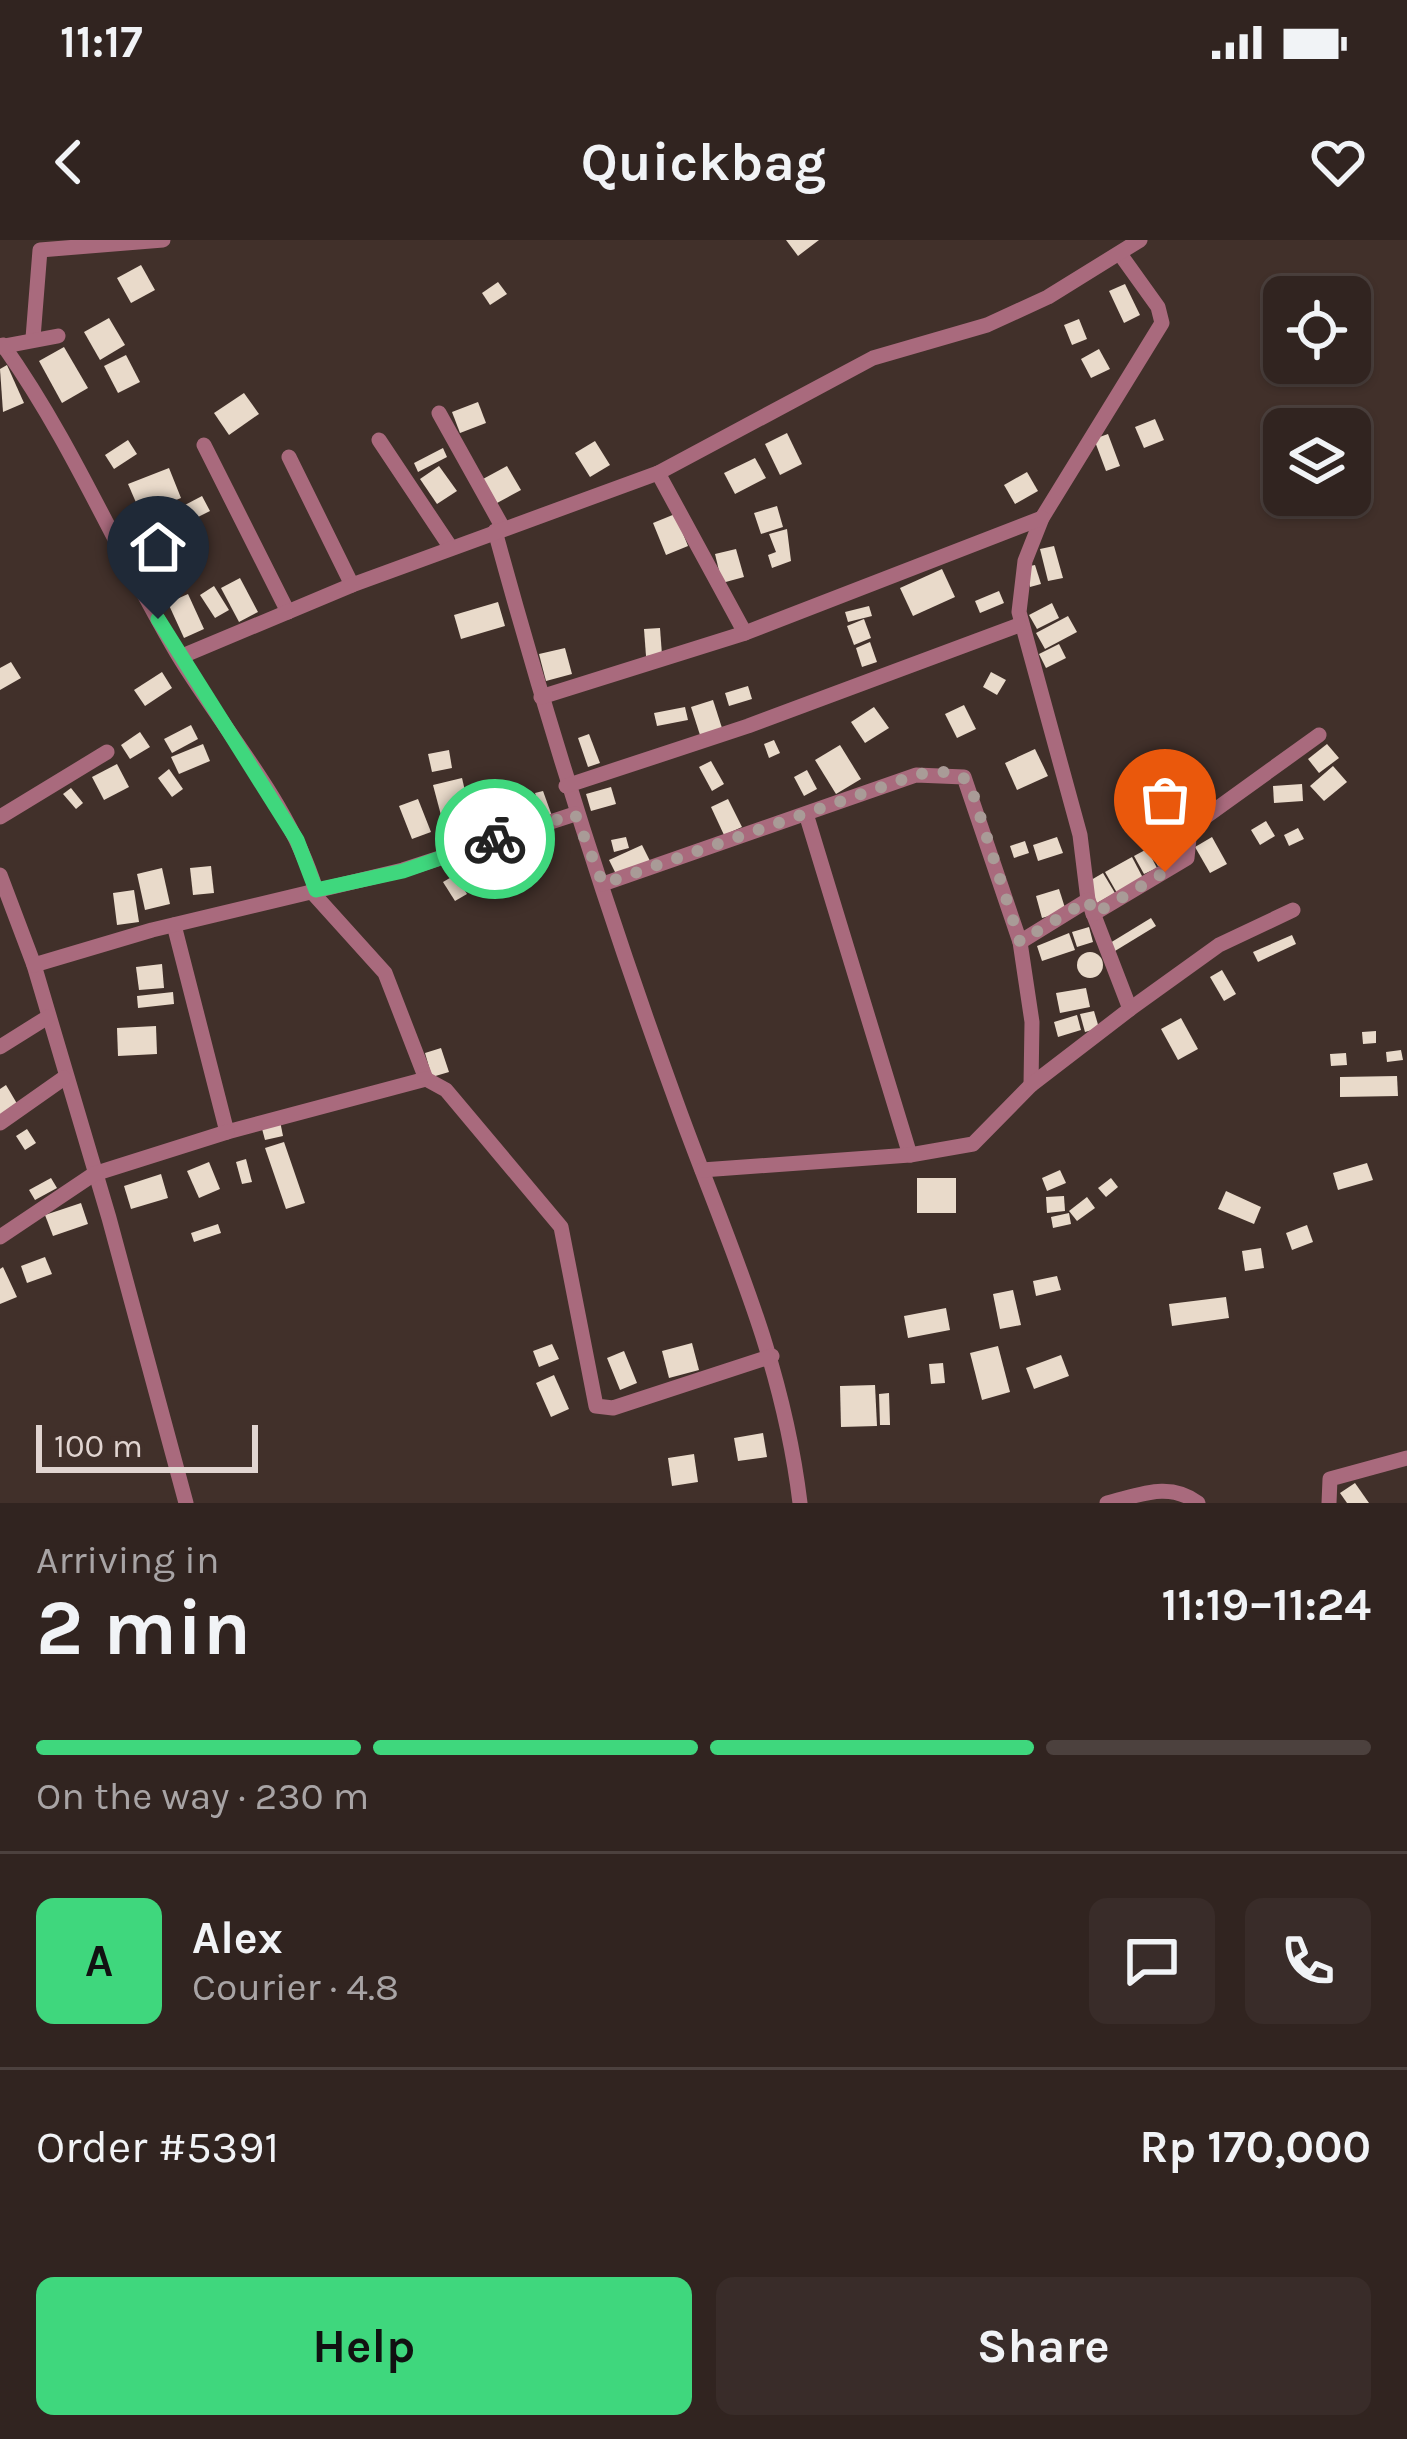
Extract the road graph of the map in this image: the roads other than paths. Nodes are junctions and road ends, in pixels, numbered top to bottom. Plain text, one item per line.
1 (163, 240) edge
2 (1139, 240) edge
3 (1120, 254) junction
4 (58, 336) dead end
5 (33, 338) junction
6 (2, 346) edge
7 (439, 413) dead end
8 (379, 440) dead end
9 (204, 446) dead end
10 (289, 457) dead end
11 (658, 473) junction
12 (1042, 518) junction
13 (499, 530) junction
14 (451, 548) junction
15 (352, 586) junction
16 (288, 612) junction
17 (1019, 626) junction
18 (746, 633) junction
19 (180, 657) junction
20 (541, 697) junction
21 (1319, 735) dead end
22 (107, 752) dead end
23 (566, 786) junction
24 (575, 814) junction
25 (0, 817) edge
26 (807, 817) junction
27 (0, 875) edge
28 (603, 884) junction
29 (314, 891) junction
30 (1091, 907) junction
31 (1293, 910) dead end
32 (174, 925) junction
33 (1020, 942) junction
34 (34, 965) junction
35 (1130, 1009) junction
36 (48, 1017) junction
37 (0, 1047) edge
38 (64, 1078) junction
39 (426, 1079) junction
40 (1031, 1085) junction
41 (0, 1123) edge
42 (227, 1132) junction
43 (910, 1155) junction
44 (703, 1169) junction
45 (94, 1174) junction
46 (0, 1237) edge
47 (772, 1356) junction
48 (1407, 1458) edge
49 (186, 1503) edge
50 (800, 1503) edge
51 (1107, 1503) edge
52 (1198, 1503) edge
53 (1329, 1503) edge

1 - 5 street
2 - 3 street
3 - 11 street
3 - 12 street
4 - 5 street
5 - 6 street
6 - 19 street
7 - 13 street
8 - 14 street
9 - 16 street
10 - 15 street
11 - 13 street
11 - 18 street
12 - 17 street
12 - 18 street
13 - 14 street
13 - 20 street
14 - 15 street
15 - 16 street
16 - 19 street
17 - 23 street
17 - 30 street
18 - 20 street
19 - 29 street
20 - 23 street
21 - 30 street
22 - 25 street
23 - 24 street
24 - 28 street
24 - 29 street
26 - 28 street
26 - 33 street
26 - 43 street
27 - 34 street
28 - 44 street
29 - 32 street
29 - 39 street
30 - 33 street
30 - 35 street
31 - 35 street
32 - 34 street
32 - 42 street
33 - 40 street
34 - 36 street
35 - 40 street
36 - 37 street
36 - 38 street
38 - 41 street
38 - 45 street
39 - 42 street
39 - 47 street
40 - 43 street
42 - 45 street
43 - 44 street
44 - 47 street
45 - 46 street
45 - 49 street
47 - 50 street
48 - 53 street
51 - 52 street

